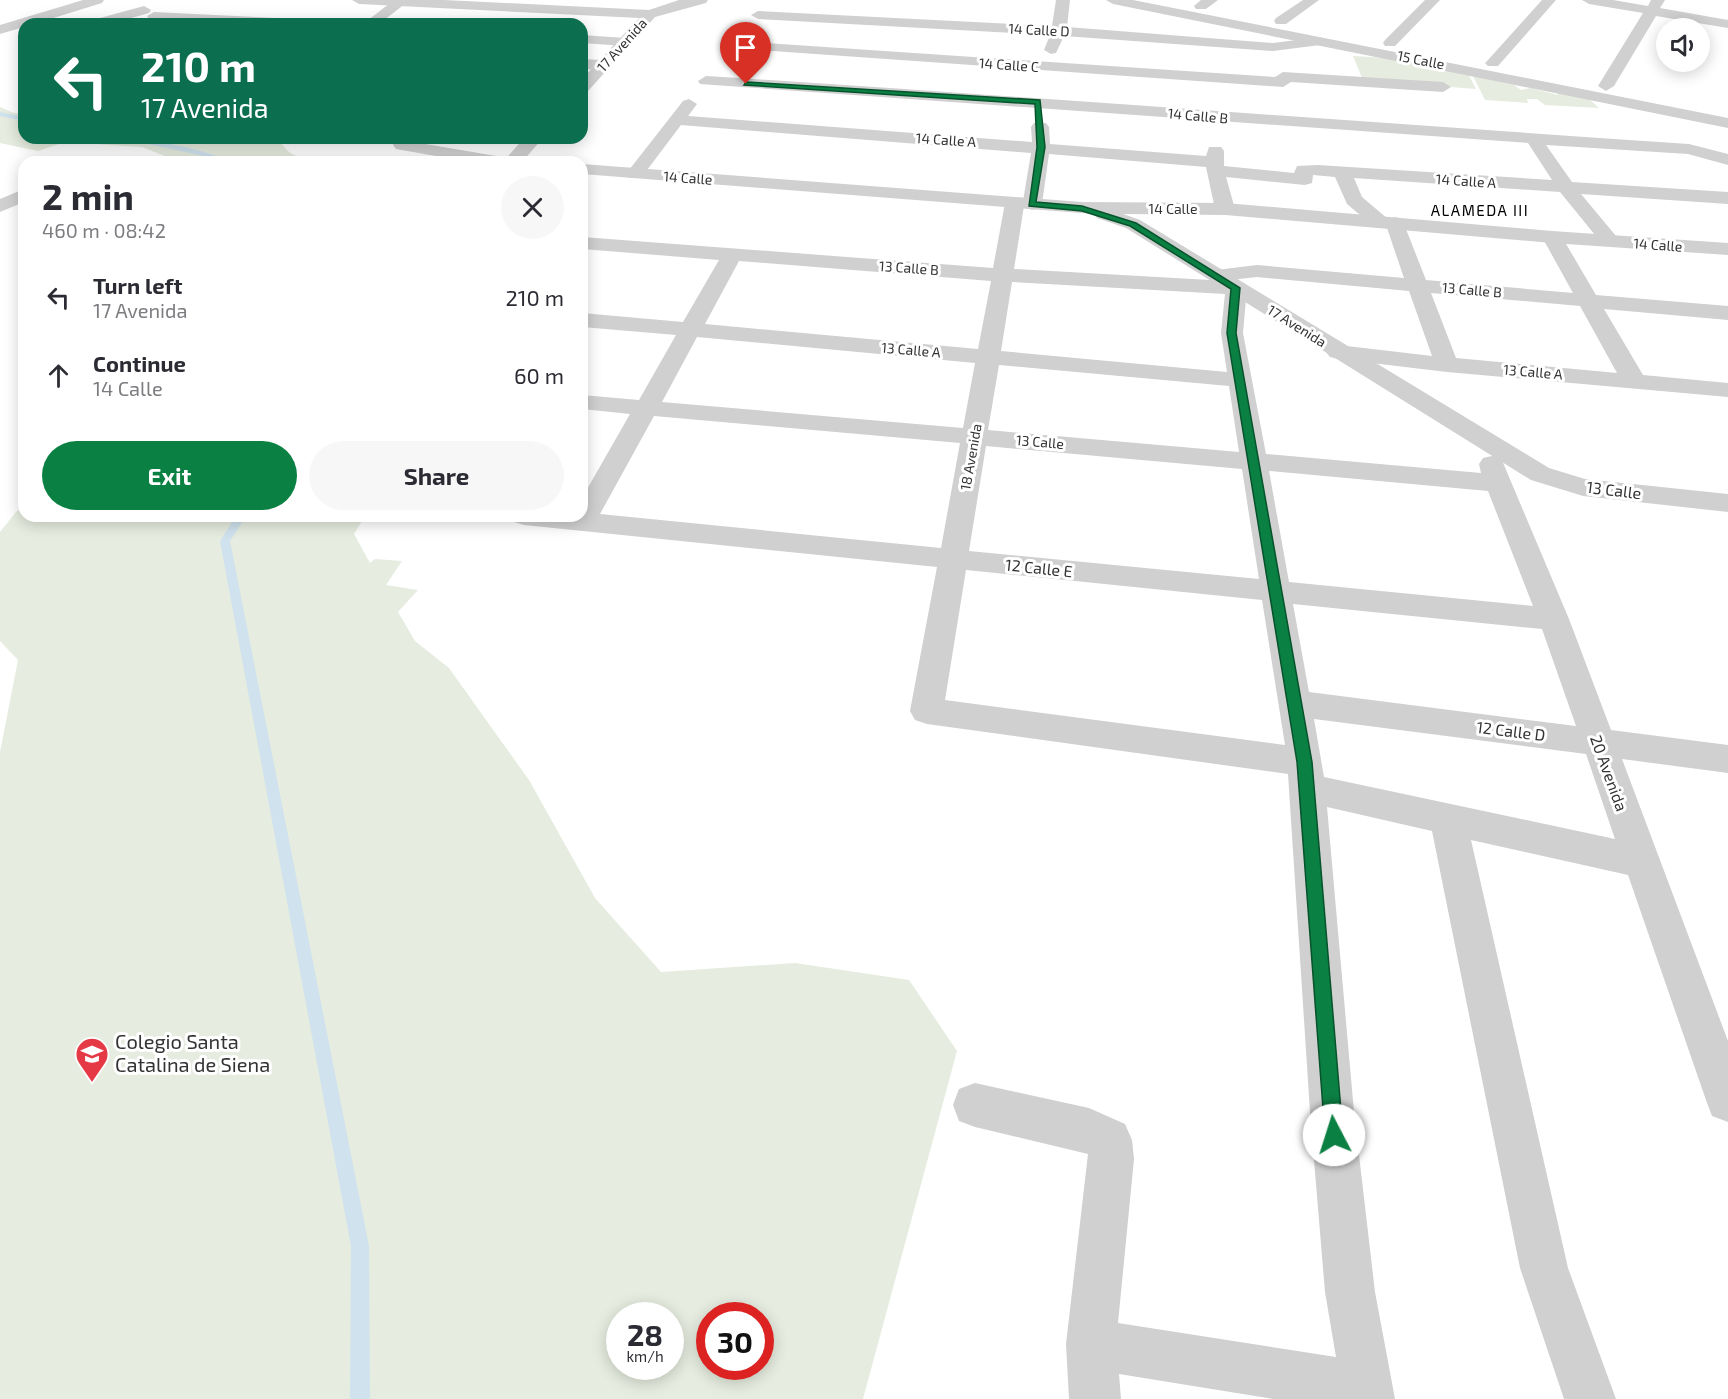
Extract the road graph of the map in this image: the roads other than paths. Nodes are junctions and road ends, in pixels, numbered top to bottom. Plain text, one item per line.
1 (90, 0) edge
2 (157, 0) edge
3 (359, 0) edge
4 (768, 0) edge
5 (1113, 0) edge
6 (1172, 0) edge
7 (1312, 0) edge
8 (1433, 0) edge
9 (1549, 0) edge
10 (1589, 0) edge
11 (402, 1) edge
12 (690, 1) edge
13 (1206, 3) edge
14 (1655, 5) edge
15 (12, 11) dead end
16 (650, 14) junction
17 (758, 15) junction
18 (1064, 15) edge
19 (149, 16) edge
20 (33, 18) joint
21 (191, 18) edge
22 (378, 18) edge
23 (1128, 18) dead end
24 (1184, 20) dead end
25 (1281, 21) junction
26 (18, 23) edge
27 (1728, 24) edge
28 (0, 30) edge
29 (588, 39) edge
30 (1320, 41) junction
31 (626, 42) junction
32 (1390, 43) junction
33 (1273, 47) junction
34 (727, 54) junction
35 (1203, 59) junction
36 (1493, 63) junction
37 (588, 64) edge
38 (604, 65) junction
39 (1283, 80) junction
40 (706, 81) junction
41 (588, 82) edge
42 (1041, 84) junction
43 (1606, 86) junction
44 (1443, 87) dead end
45 (1728, 110) edge
46 (1212, 117) junction
47 (676, 120) junction
48 (1295, 123) junction
49 (1728, 123) edge
50 (1532, 137) junction
51 (528, 144) edge
52 (402, 145) dead end
53 (1041, 147) junction
54 (466, 156) edge
55 (518, 156) edge
56 (1728, 160) edge
57 (1215, 166) junction
58 (588, 170) edge
59 (1318, 170) junction
60 (1343, 173) junction
61 (635, 174) junction
62 (1566, 187) junction
63 (18, 198) edge
64 (1728, 198) edge
65 (1023, 204) junction
66 (0, 206) edge
67 (1082, 208) junction
68 (1225, 209) junction
69 (1387, 222) junction
70 (1552, 237) junction
71 (1611, 242) junction
72 (588, 243) edge
73 (1728, 249) edge
74 (733, 254) junction
75 (1002, 275) junction
76 (1226, 282) junction
77 (1417, 285) junction
78 (1589, 301) junction
79 (1728, 313) edge
80 (588, 321) edge
81 (691, 330) junction
82 (1338, 352) junction
83 (988, 357) junction
84 (1447, 364) junction
85 (1240, 380) junction
86 (1634, 381) junction
87 (1726, 392) edge
88 (588, 403) edge
89 (646, 408) junction
90 (975, 437) junction
91 (1253, 462) junction
92 (1502, 470) junction
93 (1725, 507) edge
94 (588, 511) edge
95 (582, 522) edge
96 (953, 559) junction
97 (1275, 592) junction
98 (1554, 620) junction
99 (1294, 703) junction
100 (1597, 742) junction
101 (1728, 759) edge
102 (1305, 775) junction
103 (1448, 819) junction
104 (1640, 861) junction
105 (1728, 1100) edge
106 (975, 1106) dead end
107 (1091, 1344) junction
108 (1368, 1393) edge
109 (1095, 1399) edge
110 (1590, 1399) edge

1 - 20 street
2 - 19 street
3 - 11 street
4 - 17 street
5 - 30 street, 15 Calle
6 - 13 street, 15 Calle
7 - 25 street
8 - 32 street
9 - 36 street
10 - 14 street
11 - 16 street
11 - 22 street
12 - 16 street, 17 Avenida
13 - 25 street, 15 Calle
14 - 27 street
14 - 43 street
15 - 20 street
16 - 31 street, 17 Avenida
17 - 18 street, 14 Calle D
17 - 34 street
18 - 35 street, 14 Calle D
18 - 42 street, 18 Avenida
19 - 21 street
23 - 24 street
25 - 32 street, 15 Calle
26 - 28 street
29 - 31 street
30 - 33 street, 14 Calle D
30 - 49 street, 15 Calle
31 - 38 street, 17 Avenida
32 - 36 street, 15 Calle
33 - 35 street, 14 Calle D
33 - 39 street
34 - 40 street
34 - 42 street, 14 Calle C
35 - 39 street, 14 Calle C
35 - 42 street, 14 Calle C
35 - 46 street
36 - 43 street, 15 Calle
37 - 38 street
38 - 41 street, 17 Avenida
39 - 44 street, 14 Calle C
39 - 48 street
40 - 42 street, 14 Calle B
40 - 47 street
42 - 46 street, 14 Calle B
42 - 53 street, 18 Avenida
43 - 45 street, 15 Calle
46 - 48 street, 14 Calle B
46 - 57 street
47 - 53 street, 14 Calle A
47 - 61 street
48 - 50 street, 14 Calle B
48 - 59 street
50 - 56 street, 14 Calle B
50 - 62 street
51 - 55 street
52 - 54 street
53 - 57 street, 14 Calle A
53 - 65 street, 18 Avenida
57 - 59 street, 14 Calle A
57 - 68 street
58 - 61 street, 14 Calle
59 - 60 street, 14 Calle A
60 - 62 street, 14 Calle A
60 - 69 street
61 - 65 street, 14 Calle
62 - 64 street, 14 Calle A
62 - 71 street
63 - 66 street
65 - 67 street, 14 Calle
65 - 75 street, 18 Avenida
67 - 68 street, 14 Calle
67 - 76 street, 17 Avenida
68 - 69 street, 14 Calle
69 - 70 street, 14 Calle
69 - 77 street
70 - 71 street, 14 Calle
70 - 78 street
71 - 73 street, 14 Calle
72 - 74 street, 13 Calle B
74 - 75 street, 13 Calle B
74 - 81 street
75 - 76 street, 13 Calle B
75 - 83 street, 18 Avenida
76 - 77 street, 13 Calle B
76 - 82 street, 17 Avenida
76 - 85 street
77 - 78 street, 13 Calle B
77 - 84 street
78 - 79 street, 13 Calle B
78 - 86 street
80 - 81 street, 13 Calle A
81 - 83 street, 13 Calle A
81 - 89 street
82 - 84 street, 13 Calle A
82 - 92 street, 17 Avenida
83 - 85 street, 13 Calle A
83 - 90 street, 18 Avenida
84 - 86 street, 13 Calle A
85 - 91 street
86 - 87 street, 13 Calle A
88 - 89 street, 13 Calle
89 - 90 street, 13 Calle
89 - 94 street
90 - 91 street, 13 Calle
90 - 96 street, 18 Avenida
91 - 92 street, 13 Calle
91 - 97 street
92 - 93 street, 13 Calle
92 - 98 street, 20 Avenida
95 - 96 street, 12 Calle E
96 - 97 street, 12 Calle E
96 - 102 street, 18 Avenida
97 - 98 street, 12 Calle E
97 - 99 street
98 - 100 street, 20 Avenida
99 - 100 street, 12 Calle D
99 - 102 street
100 - 101 street, 12 Calle D
100 - 104 street, 20 Avenida
102 - 103 street
102 - 108 street
103 - 104 street
103 - 110 street
104 - 105 street, 20 Avenida
106 - 107 street
107 - 108 street
107 - 109 street

